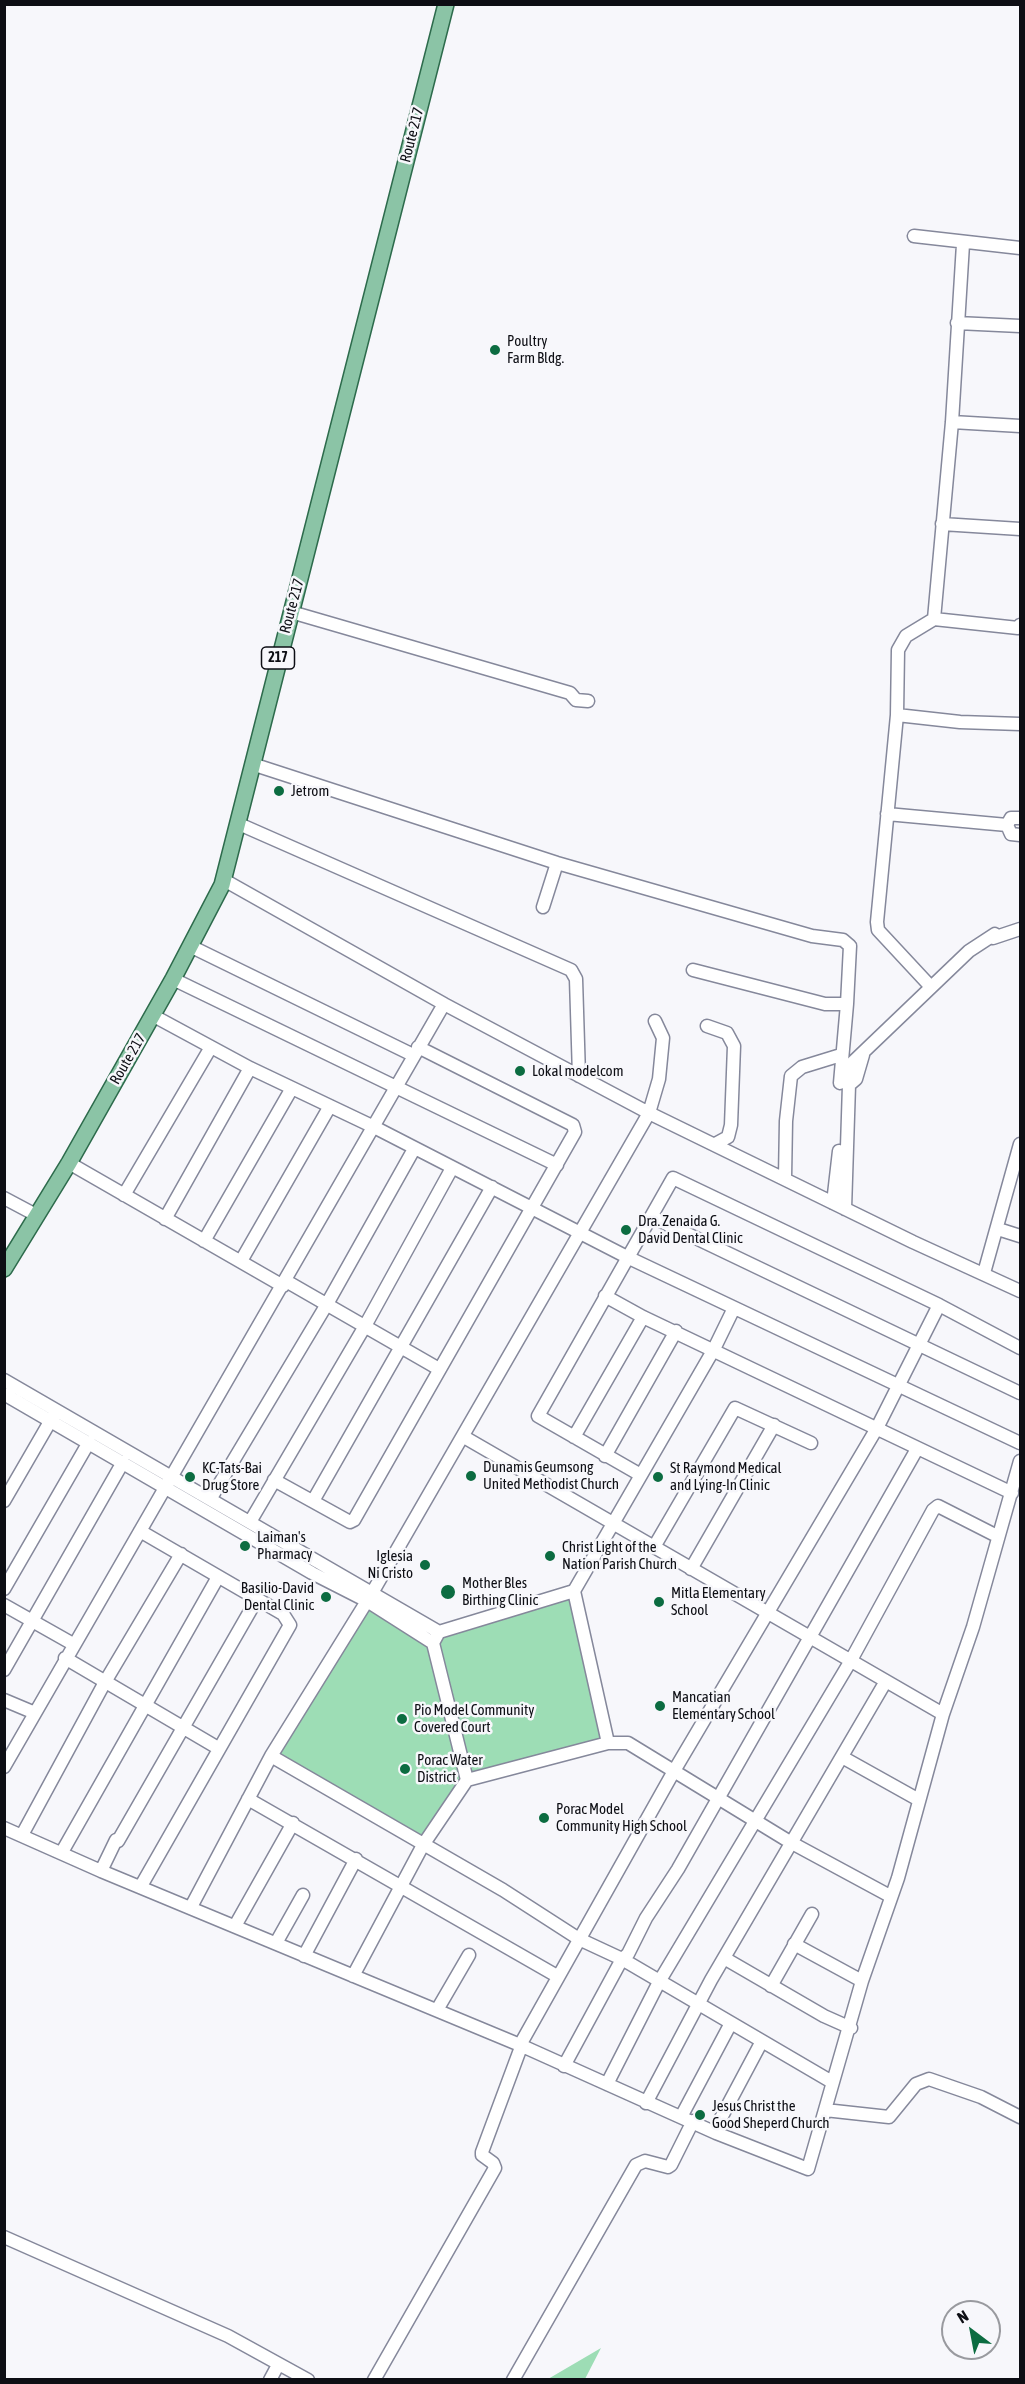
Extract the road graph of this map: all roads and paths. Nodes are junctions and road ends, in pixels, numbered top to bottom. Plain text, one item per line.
1 (446, 4) edge
2 (914, 236) dead end
3 (963, 244) junction
4 (1020, 248) edge
5 (957, 323) junction
6 (1020, 326) edge
7 (952, 422) junction
8 (1020, 426) edge
9 (942, 524) junction
10 (1020, 529) edge
11 (291, 612) junction
12 (934, 619) junction
13 (1020, 628) edge
14 (588, 701) dead end
15 (897, 715) junction
16 (1020, 724) edge
17 (252, 764) junction
18 (887, 814) junction
19 (1020, 818) edge
20 (239, 824) junction
21 (1007, 825) junction
22 (1020, 835) edge
23 (557, 863) junction
24 (224, 880) junction
25 (543, 907) dead end
26 (1020, 929) edge
27 (190, 946) junction
28 (693, 970) dead end
29 (173, 979) junction
30 (932, 987) junction
31 (444, 1004) junction
32 (847, 1004) junction
33 (152, 1016) junction
34 (655, 1021) dead end
35 (706, 1026) dead end
36 (211, 1047) junction
37 (416, 1051) junction
38 (842, 1054) junction
39 (250, 1068) junction
40 (579, 1076) junction
41 (292, 1088) junction
42 (394, 1088) junction
43 (330, 1106) junction
44 (649, 1113) junction
45 (374, 1126) junction
46 (717, 1143) junction
47 (1020, 1144) edge
48 (414, 1149) junction
49 (69, 1163) junction
50 (557, 1165) junction
51 (452, 1168) junction
52 (785, 1179) junction
53 (492, 1187) junction
54 (124, 1195) junction
55 (4, 1198) edge
56 (839, 1206) junction
57 (531, 1207) junction
58 (36, 1215) junction
59 (652, 1217) junction
60 (165, 1219) junction
61 (998, 1229) junction
62 (580, 1233) junction
63 (1020, 1236) edge
64 (204, 1241) junction
65 (627, 1257) junction
66 (241, 1262) junction
67 (4, 1269) edge
68 (984, 1273) junction
69 (285, 1283) junction
70 (1020, 1291) edge
71 (605, 1296) junction
72 (327, 1304) junction
73 (939, 1305) junction
74 (735, 1308) junction
75 (643, 1317) junction
76 (365, 1326) junction
77 (676, 1331) junction
78 (921, 1344) junction
79 (402, 1347) junction
80 (1020, 1348) edge
81 (714, 1349) junction
82 (439, 1369) junction
83 (4, 1380) edge
84 (900, 1387) junction
85 (1020, 1393) edge
86 (4, 1394) edge
87 (54, 1415) junction
88 (774, 1425) junction
89 (877, 1428) junction
90 (464, 1437) junction
91 (574, 1437) junction
92 (89, 1442) junction
93 (811, 1443) dead end
94 (1020, 1443) edge
95 (916, 1449) junction
96 (605, 1456) junction
97 (1020, 1461) edge
98 (123, 1462) junction
99 (639, 1474) junction
100 (168, 1480) junction
101 (274, 1480) junction
102 (1012, 1493) junction
103 (6, 1494) edge
104 (211, 1498) junction
105 (313, 1501) junction
106 (612, 1521) junction
107 (250, 1522) junction
108 (140, 1530) junction
109 (997, 1536) junction
110 (654, 1547) junction
111 (181, 1554) junction
112 (691, 1569) junction
113 (218, 1576) junction
114 (4, 1589) edge
115 (574, 1591) junction
116 (370, 1597) junction
117 (257, 1599) junction
118 (4, 1605) edge
119 (768, 1613) junction
120 (32, 1621) junction
121 (436, 1637) junction
122 (810, 1637) junction
123 (73, 1644) junction
124 (65, 1658) junction
125 (850, 1662) junction
126 (4, 1670) edge
127 (886, 1681) junction
128 (105, 1682) junction
129 (4, 1700) edge
130 (145, 1704) junction
131 (35, 1713) junction
132 (943, 1714) junction
133 (182, 1728) junction
134 (4, 1739) edge
135 (608, 1743) junction
136 (17, 1744) junction
137 (218, 1748) junction
138 (271, 1756) junction
139 (842, 1757) junction
140 (4, 1767) edge
141 (674, 1771) junction
142 (466, 1780) junction
143 (718, 1797) junction
144 (249, 1799) junction
145 (919, 1800) junction
146 (756, 1820) junction
147 (293, 1823) junction
148 (4, 1828) edge
149 (22, 1835) junction
150 (790, 1842) junction
151 (423, 1845) junction
152 (62, 1852) junction
153 (356, 1859) junction
154 (101, 1871) junction
155 (141, 1886) junction
156 (401, 1888) junction
157 (303, 1895) dead end
158 (890, 1896) junction
159 (191, 1907) junction
160 (812, 1914) dead end
161 (235, 1926) junction
162 (579, 1939) junction
163 (276, 1943) junction
164 (794, 1944) junction
165 (469, 1955) dead end
166 (304, 1956) junction
167 (724, 1958) junction
168 (622, 1959) junction
169 (353, 1976) junction
170 (557, 1976) junction
171 (862, 1981) junction
172 (659, 1982) junction
173 (771, 1986) junction
174 (698, 2004) junction
175 (437, 2010) junction
176 (731, 2023) junction
177 (850, 2028) junction
178 (762, 2041) junction
179 (521, 2046) junction
180 (564, 2066) junction
181 (832, 2082) junction
182 (607, 2084) junction
183 (646, 2103) junction
184 (825, 2110) junction
185 (681, 2116) junction
186 (1020, 2117) edge
187 (693, 2121) junction
188 (716, 2133) junction
189 (4, 2237) edge
190 (278, 2366) junction
191 (270, 2379) edge
192 (308, 2379) edge
193 (375, 2379) edge
194 (513, 2379) edge

1 - 11 main road, Route 217 / 217
2 - 3 street
3 - 4 street
3 - 5 street
5 - 6 street
5 - 7 street
7 - 8 street
7 - 9 street
9 - 10 street
9 - 12 street
11 - 14 street
11 - 17 main road, Route 217 / 217
12 - 13 street
12 - 15 street
15 - 16 street
15 - 18 street
17 - 20 main road, Route 217 / 217
17 - 23 street
18 - 21 street
18 - 30 street
19 - 21 street
20 - 24 main road, Route 217 / 217
20 - 40 street
21 - 22 street
23 - 25 street
23 - 32 street
24 - 27 main road, Route 217 / 217
24 - 31 street
26 - 30 street
27 - 29 main road, Route 217 / 217
27 - 37 street
28 - 32 street
29 - 33 main road, Route 217 / 217
29 - 42 street
30 - 56 street
31 - 37 street
31 - 40 street
32 - 38 street
33 - 36 street
33 - 49 main road, Route 217 / 217
34 - 44 street
35 - 46 street
36 - 39 street
36 - 54 street
37 - 42 street
37 - 50 street
38 - 52 street
38 - 56 street
39 - 41 street
39 - 60 street
40 - 44 street
41 - 43 street
41 - 64 street
42 - 45 street
42 - 50 street
43 - 45 street
43 - 66 street
44 - 46 street
44 - 62 street
45 - 48 street
45 - 69 street
46 - 52 street
47 - 61 street
48 - 51 street
48 - 72 street
49 - 54 street
49 - 58 main road, Route 217 / 217
50 - 57 street
51 - 53 street
51 - 76 street
52 - 56 street
53 - 57 street
53 - 79 street
54 - 60 street
55 - 58 street
56 - 68 street
57 - 62 street
57 - 82 street
58 - 67 main road, Route 217 / 217
59 - 65 street
59 - 73 street
59 - 78 street
60 - 64 street
61 - 63 street
61 - 68 street
62 - 65 street
62 - 90 street
64 - 66 street
65 - 71 street
65 - 74 street
66 - 69 street
68 - 70 street
69 - 72 street
69 - 100 street
71 - 75 street
71 - 91 street
72 - 76 street
72 - 104 street
73 - 78 street
73 - 80 street
74 - 81 street
74 - 84 street
75 - 77 street
75 - 91 street
76 - 79 street
76 - 101 street
77 - 81 street
77 - 96 street
78 - 84 street
78 - 85 street
79 - 82 street
79 - 105 street
81 - 89 street
81 - 99 street
82 - 105 street
83 - 87 street
84 - 89 street
84 - 94 street
86 - 87 street
87 - 92 street
87 - 100 street
87 - 103 street
88 - 93 street
88 - 110 street
88 - 112 street
89 - 95 street
89 - 119 street
90 - 106 street
90 - 116 street
91 - 96 street
92 - 98 street
92 - 114 street
95 - 102 street
95 - 122 street
96 - 99 street
97 - 102 street
98 - 100 street
98 - 120 street
99 - 106 street
100 - 104 street
100 - 108 street
100 - 116 street
101 - 105 street
101 - 107 street
102 - 109 street
104 - 107 street
106 - 110 street
106 - 115 street
107 - 116 street
108 - 111 street
108 - 123 street
109 - 125 street
109 - 132 street
110 - 112 street
111 - 113 street
111 - 128 street
112 - 119 street
113 - 117 street
113 - 130 street
115 - 121 street
115 - 135 street
116 - 121 street
116 - 138 street
117 - 133 street
117 - 137 street
118 - 120 street
119 - 122 street
119 - 141 street
120 - 123 street
120 - 126 street
121 - 142 street
122 - 125 street
122 - 143 street
123 - 124 street
124 - 128 street
124 - 131 street
125 - 127 street
125 - 146 street
127 - 132 street
127 - 139 street
128 - 130 street
128 - 149 street
129 - 131 street
130 - 133 street
130 - 152 street
131 - 136 street
132 - 145 street
133 - 137 street
133 - 154 street
134 - 136 street
135 - 141 street
135 - 142 street
136 - 140 street
137 - 155 street
138 - 144 street
138 - 151 street
139 - 145 street
139 - 150 street
141 - 143 street
141 - 162 street
142 - 151 street
143 - 146 street
143 - 168 street
144 - 147 street
144 - 159 street
145 - 158 street
146 - 150 street
146 - 172 street
147 - 153 street
147 - 161 street
148 - 149 street
149 - 152 street
150 - 158 street
150 - 167 street
151 - 156 street
151 - 162 street
152 - 154 street
153 - 156 street
153 - 166 street
154 - 155 street
155 - 159 street
156 - 169 street
156 - 170 street
157 - 163 street
158 - 171 street
159 - 161 street
160 - 164 street
161 - 163 street
162 - 168 street
162 - 170 street
163 - 166 street
164 - 171 street
164 - 173 street
165 - 175 street
166 - 169 street
167 - 173 street
167 - 174 street
168 - 172 street
168 - 180 street
169 - 175 street
170 - 179 street
171 - 177 street
172 - 174 street
172 - 182 street
173 - 177 street
174 - 176 street
174 - 183 street
175 - 179 street
176 - 178 street
176 - 185 street
177 - 181 street
178 - 181 street
178 - 188 street
179 - 180 street
179 - 193 street
180 - 182 street
181 - 184 street
182 - 183 street
183 - 185 street
184 - 186 street
184 - 188 street
185 - 187 street
187 - 188 street
187 - 194 street
189 - 190 street
190 - 191 street
190 - 192 street

